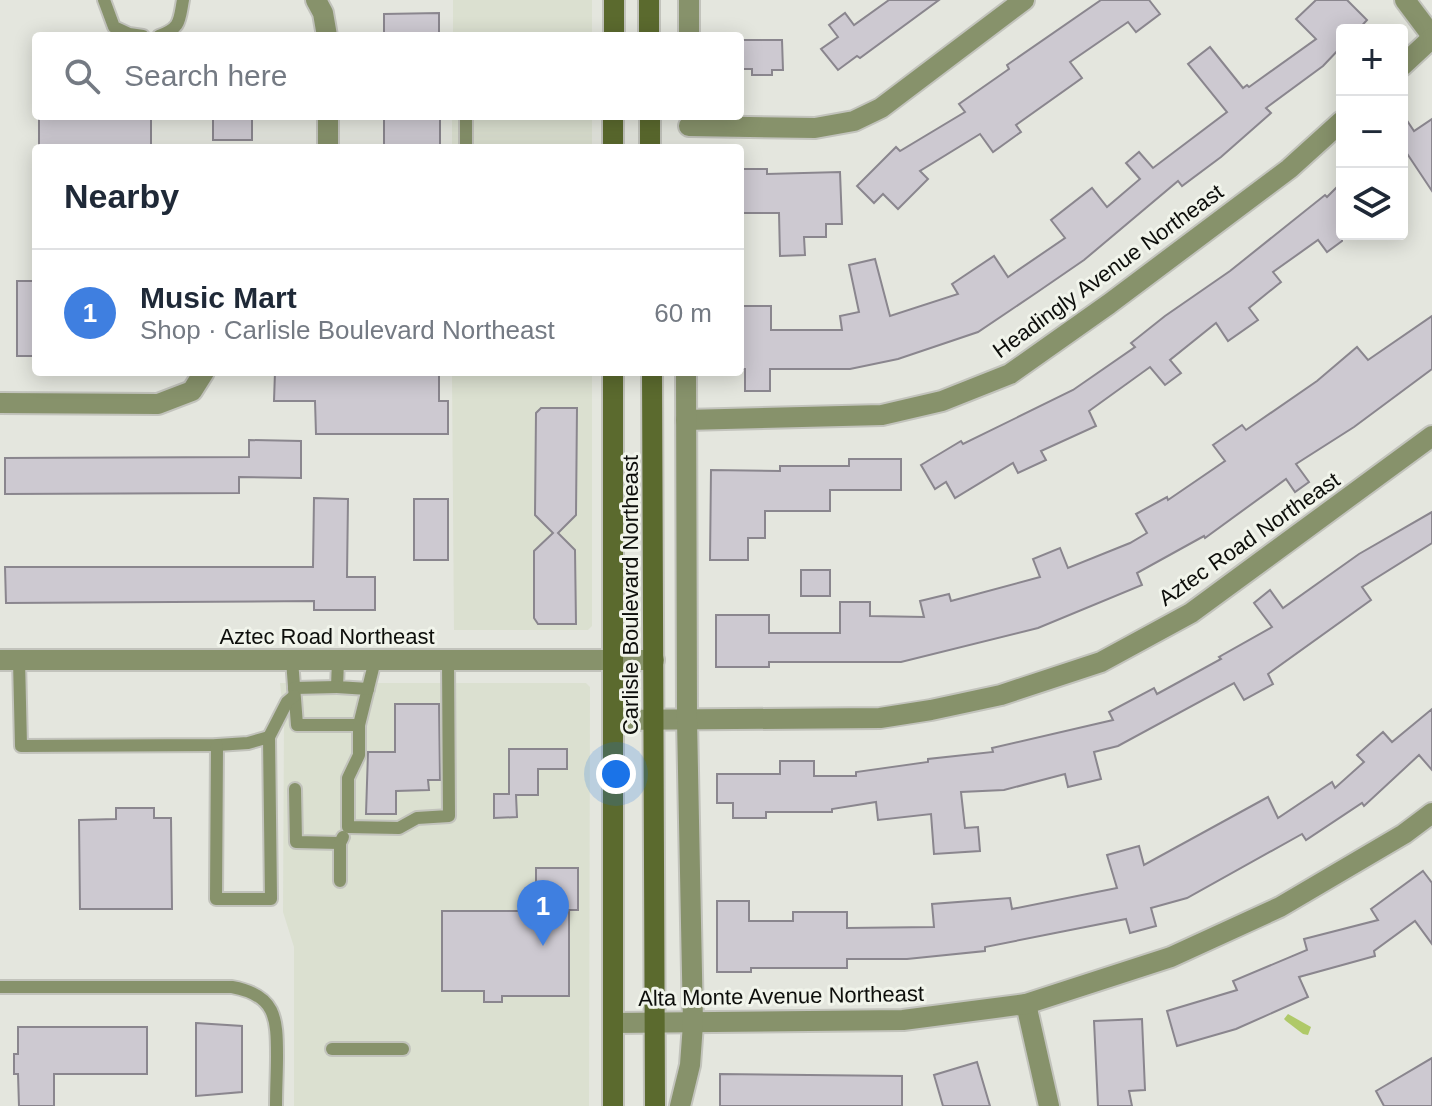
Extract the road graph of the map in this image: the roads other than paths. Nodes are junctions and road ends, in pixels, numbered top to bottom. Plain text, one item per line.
1 (104, 0) edge
2 (183, 0) edge
3 (316, 0) edge
4 (614, 0) edge
5 (649, 0) edge
6 (689, 0) edge
7 (1024, 0) edge
8 (1405, 0) edge
9 (125, 32) edge
10 (172, 32) edge
11 (326, 32) edge
12 (614, 32) edge
13 (649, 32) edge
14 (689, 32) edge
15 (1432, 37) edge
16 (1408, 60) edge
17 (328, 120) edge
18 (466, 120) edge
19 (613, 120) edge
20 (650, 120) edge
21 (689, 121) edge
22 (1336, 126) edge
23 (328, 144) edge
24 (466, 144) edge
25 (613, 144) edge
26 (650, 144) edge
27 (688, 144) edge
28 (201, 376) edge
29 (613, 376) edge
30 (652, 376) edge
31 (686, 376) edge
32 (0, 403) edge
33 (686, 420) junction
34 (1432, 436) edge
35 (9, 660) edge
36 (292, 660) junction
37 (338, 660) junction
38 (375, 660) junction
39 (448, 660) junction
40 (654, 660) junction
41 (613, 661) junction
42 (337, 687) junction
43 (368, 689) junction
44 (294, 692) junction
45 (613, 720) junction
46 (687, 720) junction
47 (655, 721) junction
48 (359, 725) junction
49 (269, 737) junction
50 (217, 745) junction
51 (295, 789) dead end
52 (1432, 813) edge
53 (348, 827) junction
54 (340, 843) junction
55 (340, 881) dead end
56 (0, 987) edge
57 (1026, 1004) junction
58 (613, 1023) junction
59 (654, 1024) junction
60 (693, 1024) junction
61 (332, 1049) dead end
62 (403, 1049) dead end
63 (276, 1106) edge
64 (613, 1106) edge
65 (655, 1106) edge
66 (680, 1106) edge
67 (1049, 1106) edge

1 - 9 lane
2 - 10 lane
3 - 11 street
4 - 12 main road
5 - 13 main road
6 - 14 street
7 - 21 street
8 - 15 street
15 - 16 street
17 - 23 street
18 - 24 lane
19 - 25 main road
20 - 26 main road
21 - 27 street
22 - 33 street, Headingly Avenue Northeast
28 - 32 street
29 - 41 main road, Carlisle Boulevard Northeast
30 - 40 main road, Carlisle Boulevard Northeast
31 - 33 street
33 - 46 street
34 - 46 street, Aztec Road Northeast
35 - 36 street, Aztec Road Northeast
35 - 50 lane
36 - 37 street, Aztec Road Northeast
36 - 44 lane
37 - 38 street, Aztec Road Northeast
37 - 42 lane
38 - 39 street, Aztec Road Northeast
38 - 43 lane
39 - 41 street, Aztec Road Northeast
39 - 53 lane
40 - 41 street, Aztec Road Northeast
40 - 47 main road, Carlisle Boulevard Northeast
41 - 45 main road, Carlisle Boulevard Northeast
42 - 43 lane
42 - 44 lane
43 - 48 lane
44 - 48 lane
44 - 49 lane
45 - 47 street, Aztec Road Northeast
45 - 58 main road, Carlisle Boulevard Northeast
46 - 47 street, Aztec Road Northeast
46 - 60 street
47 - 59 main road, Carlisle Boulevard Northeast
48 - 53 lane
49 - 50 lane
49 - 50 lane
51 - 54 lane
52 - 57 street, Alta Monte Avenue Northeast
53 - 54 lane
54 - 55 lane
56 - 63 lane
57 - 60 street, Alta Monte Avenue Northeast
57 - 67 street
58 - 59 street, Alta Monte Avenue Northeast
58 - 64 main road, Carlisle Boulevard Northeast
59 - 60 street, Alta Monte Avenue Northeast
59 - 65 main road, Carlisle Boulevard Northeast
60 - 66 street
61 - 62 lane

